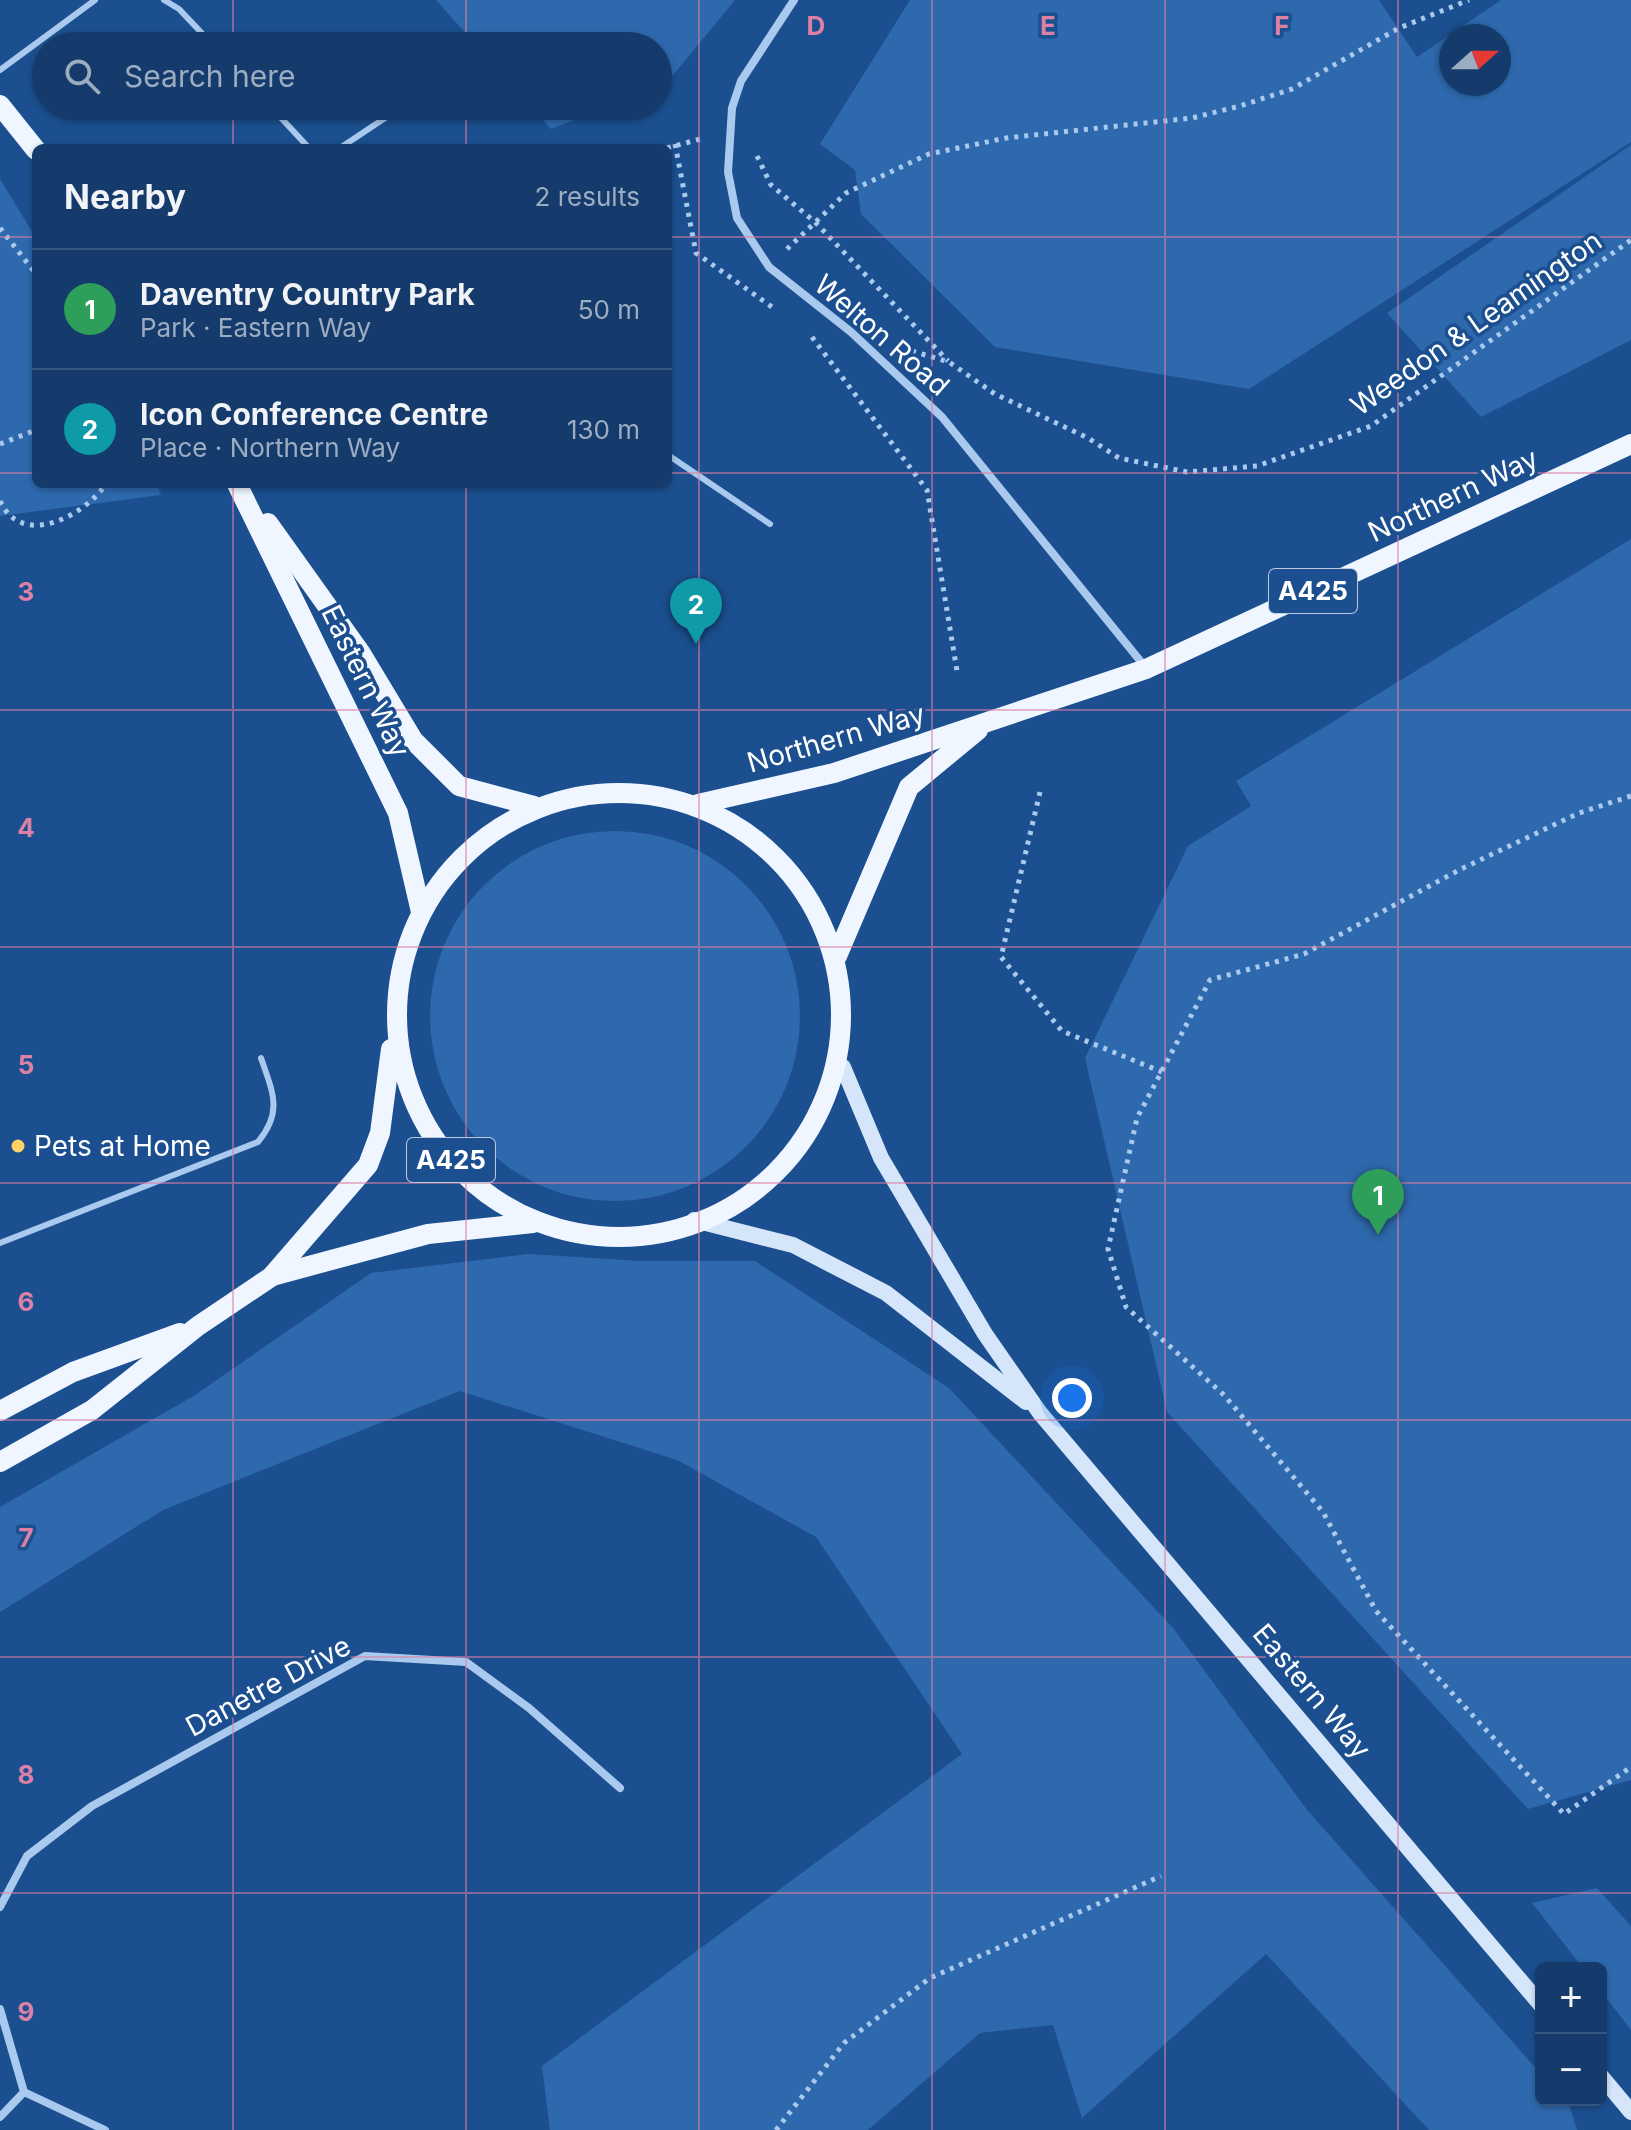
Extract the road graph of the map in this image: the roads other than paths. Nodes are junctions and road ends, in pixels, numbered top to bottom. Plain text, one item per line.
1 (95, 0) edge
2 (164, 0) edge
3 (794, 0) edge
4 (52, 32) edge
5 (201, 32) edge
6 (32, 46) edge
7 (0, 70) edge
8 (0, 105) edge
9 (283, 120) edge
10 (382, 120) edge
11 (305, 144) edge
12 (346, 144) edge
13 (32, 145) edge
14 (1631, 444) edge
15 (672, 458) edge
16 (241, 488) edge
17 (242, 488) edge
18 (770, 524) dead end
19 (1146, 669) junction
20 (988, 723) junction
21 (698, 804) junction
22 (534, 806) junction
23 (421, 912) junction
24 (837, 956) junction
25 (392, 1045) junction
26 (261, 1058) dead end
27 (843, 1067) junction
28 (694, 1220) junction
29 (533, 1223) junction
30 (0, 1243) edge
31 (271, 1277) junction
32 (198, 1326) junction
33 (0, 1411) edge
34 (1040, 1413) junction
35 (0, 1462) edge
36 (620, 1788) dead end
37 (0, 1907) edge
38 (1535, 1998) edge
39 (0, 2009) edge
40 (1607, 2083) edge
41 (24, 2092) junction
42 (1631, 2112) edge
43 (0, 2117) edge
44 (105, 2130) edge

1 - 4 lane
2 - 5 lane
3 - 19 street, Welton Road
6 - 7 lane
8 - 13 main road
9 - 11 lane
10 - 12 lane
14 - 19 main road, Northern Way / A425
15 - 18 lane
16 - 23 main road, Eastern Way
17 - 22 main road, Eastern Way
19 - 20 main road, Northern Way / A425
20 - 21 main road, Northern Way / A425
20 - 24 main road, Northern Way / A425
21 - 22 main road, A425
21 - 24 main road, A425
22 - 23 main road
23 - 25 main road, A425
24 - 27 main road, A425
25 - 29 main road, A425
25 - 31 main road, A425
26 - 30 lane
27 - 28 main road, A425
27 - 34 main road, Eastern Way
28 - 29 main road, A425
28 - 34 main road, Eastern Way
29 - 31 main road, A425
31 - 32 main road, A425
32 - 33 main road, A425
32 - 35 main road, A425
34 - 38 main road, Eastern Way
36 - 37 street, Danetre Drive
39 - 41 street
40 - 42 main road
41 - 43 street
41 - 44 street

